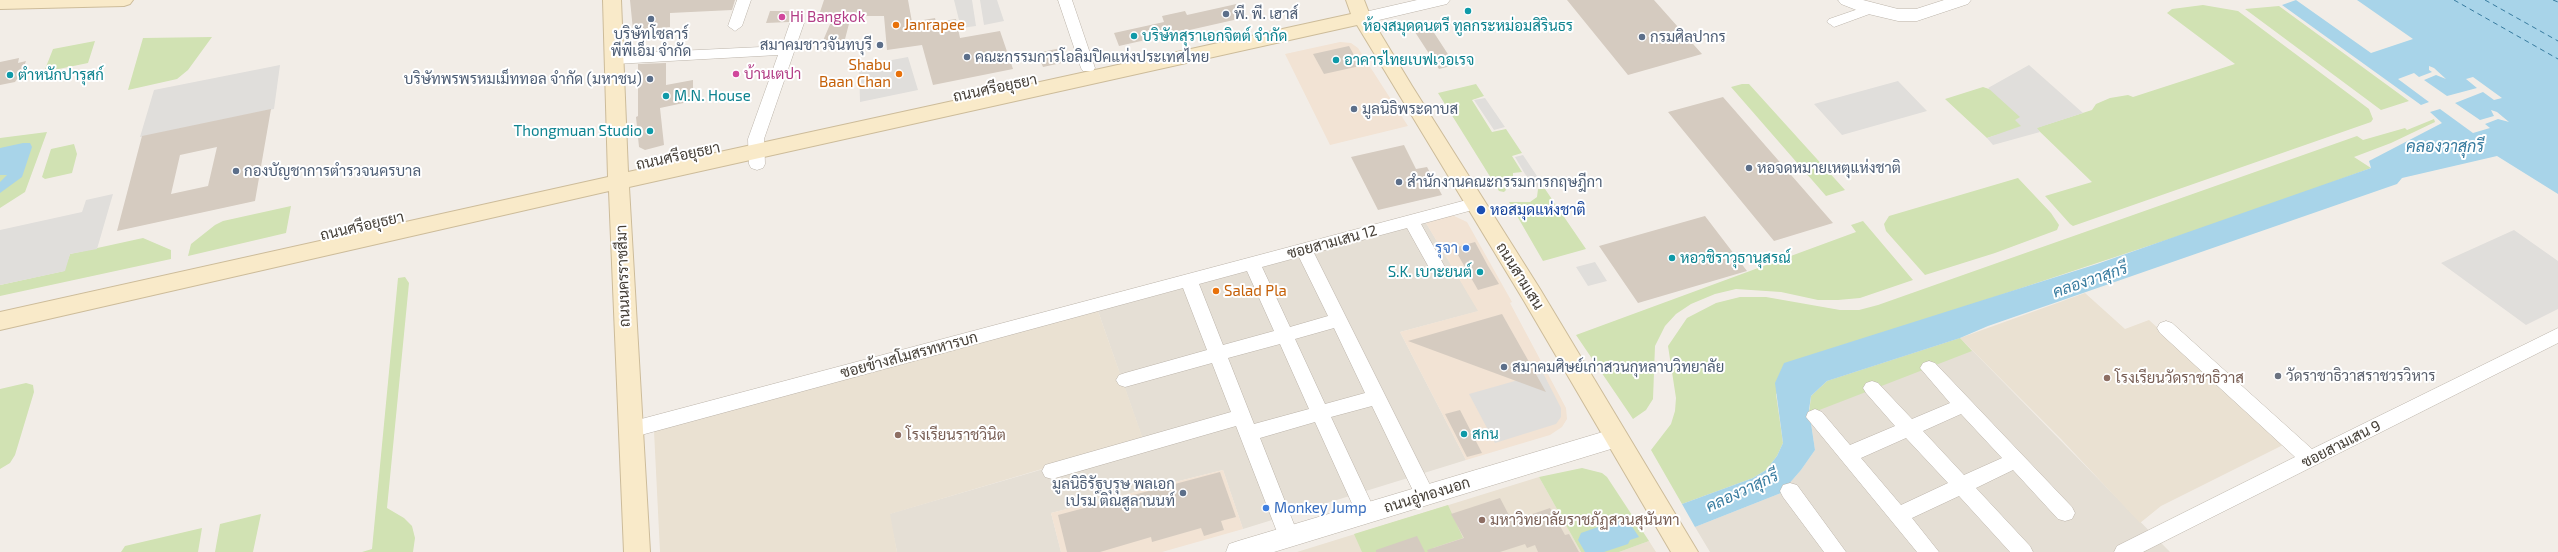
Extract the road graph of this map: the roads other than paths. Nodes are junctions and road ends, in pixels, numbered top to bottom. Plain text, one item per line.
1 (124, 0) edge
2 (612, 0) edge
3 (744, 0) edge
4 (1064, 0) edge
5 (1441, 0) edge
6 (1847, 0) edge
7 (1962, 0) edge
8 (0, 4) edge
9 (1358, 8) edge
10 (1870, 9) junction
11 (1341, 22) junction
12 (1834, 22) dead end
13 (797, 23) dead end
14 (735, 26) dead end
15 (1226, 42) junction
16 (787, 50) junction
17 (615, 59) junction
18 (1149, 59) junction
19 (1088, 68) junction
20 (1127, 75) junction
21 (961, 106) junction
22 (756, 151) junction
23 (619, 182) junction
24 (1474, 204) junction
25 (476, 208) junction
26 (1411, 221) junction
27 (354, 248) junction
28 (1304, 250) junction
29 (1252, 264) junction
30 (1438, 269) dead end
31 (1189, 281) junction
32 (0, 307) edge
33 (74, 312) junction
34 (1339, 320) junction
35 (0, 321) edge
36 (2166, 328) dead end
37 (0, 335) edge
38 (2558, 335) edge
39 (1285, 336) junction
40 (1216, 355) junction
41 (1929, 368) dead end
42 (1125, 380) dead end
43 (1872, 388) dead end
44 (1376, 397) junction
45 (1964, 405) junction
46 (1320, 413) junction
47 (1240, 417) junction
48 (1816, 417) dead end
49 (630, 430) junction
50 (1910, 430) junction
51 (1247, 434) junction
52 (1616, 438) junction
53 (1847, 455) junction
54 (2310, 459) junction
55 (2016, 460) junction
56 (1052, 471) dead end
57 (1961, 486) junction
58 (1790, 491) dead end
59 (1425, 496) junction
60 (1366, 513) junction
61 (2065, 513) dead end
62 (1899, 515) junction
63 (1289, 536) junction
64 (637, 552) edge
65 (1238, 552) edge
66 (1685, 552) edge
67 (1836, 552) edge
68 (1929, 552) edge
69 (2023, 552) edge
70 (2124, 552) edge

1 - 8 main road
2 - 17 main road, ถนนนครราชสีมา
3 - 14 street
4 - 19 street
5 - 9 street, ถนนศรีอยุธยา
6 - 10 street
7 - 10 street
9 - 11 main road, ถนนศรีอยุธยา
9 - 15 main road, ถนนศรีอยุธยา
9 - 24 main road, ถนนสามเสน
10 - 12 street
11 - 15 main road, ถนนศรีอยุธยา
11 - 20 main road, ถนนศรีอยุธยา
13 - 16 street
15 - 18 main road, ถนนศรีอยุธยา
16 - 17 street
16 - 22 street
17 - 23 main road, ถนนนครราชสีมา
18 - 19 main road, ถนนศรีอยุธยา
18 - 20 main road, ถนนศรีอยุธยา
19 - 21 main road, ถนนศรีอยุธยา
20 - 21 main road, ถนนศรีอยุธยา
21 - 22 main road, ถนนศรีอยุธยา
21 - 22 main road, ถนนศรีอยุธยา
22 - 23 main road, ถนนศรีอยุธยา
23 - 25 main road, ถนนศรีอยุธยา
23 - 27 main road, ถนนศรีอยุธยา
23 - 49 main road, ถนนนครราชสีมา
24 - 26 street, ซอยสามเสน 12
24 - 52 main road, ถนนสามเสน
25 - 27 main road, ถนนศรีอยุธยา
25 - 32 main road, ถนนศรีอยุธยา
26 - 28 street, ซอยสามเสน 12
26 - 30 street
27 - 33 main road, ถนนศรีอยุธยา
28 - 29 street, ซอยสามเสน 12
28 - 34 street
29 - 31 street, ซอยสามเสน 12
29 - 39 street
31 - 40 street
31 - 49 street, ซอยข้างสโมสรทหารบก
33 - 35 main road, ถนนศรีอยุธยา
33 - 37 main road, ถนนศรีอยุธยา
34 - 39 street
34 - 44 street
36 - 54 street
38 - 54 street, ซอยสามเสน 9
39 - 40 street
39 - 46 street
40 - 42 street
40 - 47 street
41 - 45 street
43 - 50 street
44 - 46 street
44 - 59 street
45 - 50 street
45 - 55 street
46 - 51 street
46 - 60 street
47 - 51 street
47 - 56 street
48 - 53 street
49 - 64 main road, ถนนนครราชสีมา
50 - 53 street
50 - 57 street
51 - 63 street
52 - 59 street, ถนนอู่ทองนอก
52 - 66 main road, ถนนสามเสน
53 - 62 street
54 - 70 street, ซอยสามเสน 9
55 - 57 street
55 - 61 street
57 - 62 street
57 - 69 street
58 - 67 street
59 - 60 street, ถนนอู่ทองนอก
60 - 63 street, ถนนอู่ทองนอก
62 - 68 street
63 - 65 street, ถนนอู่ทองนอก

